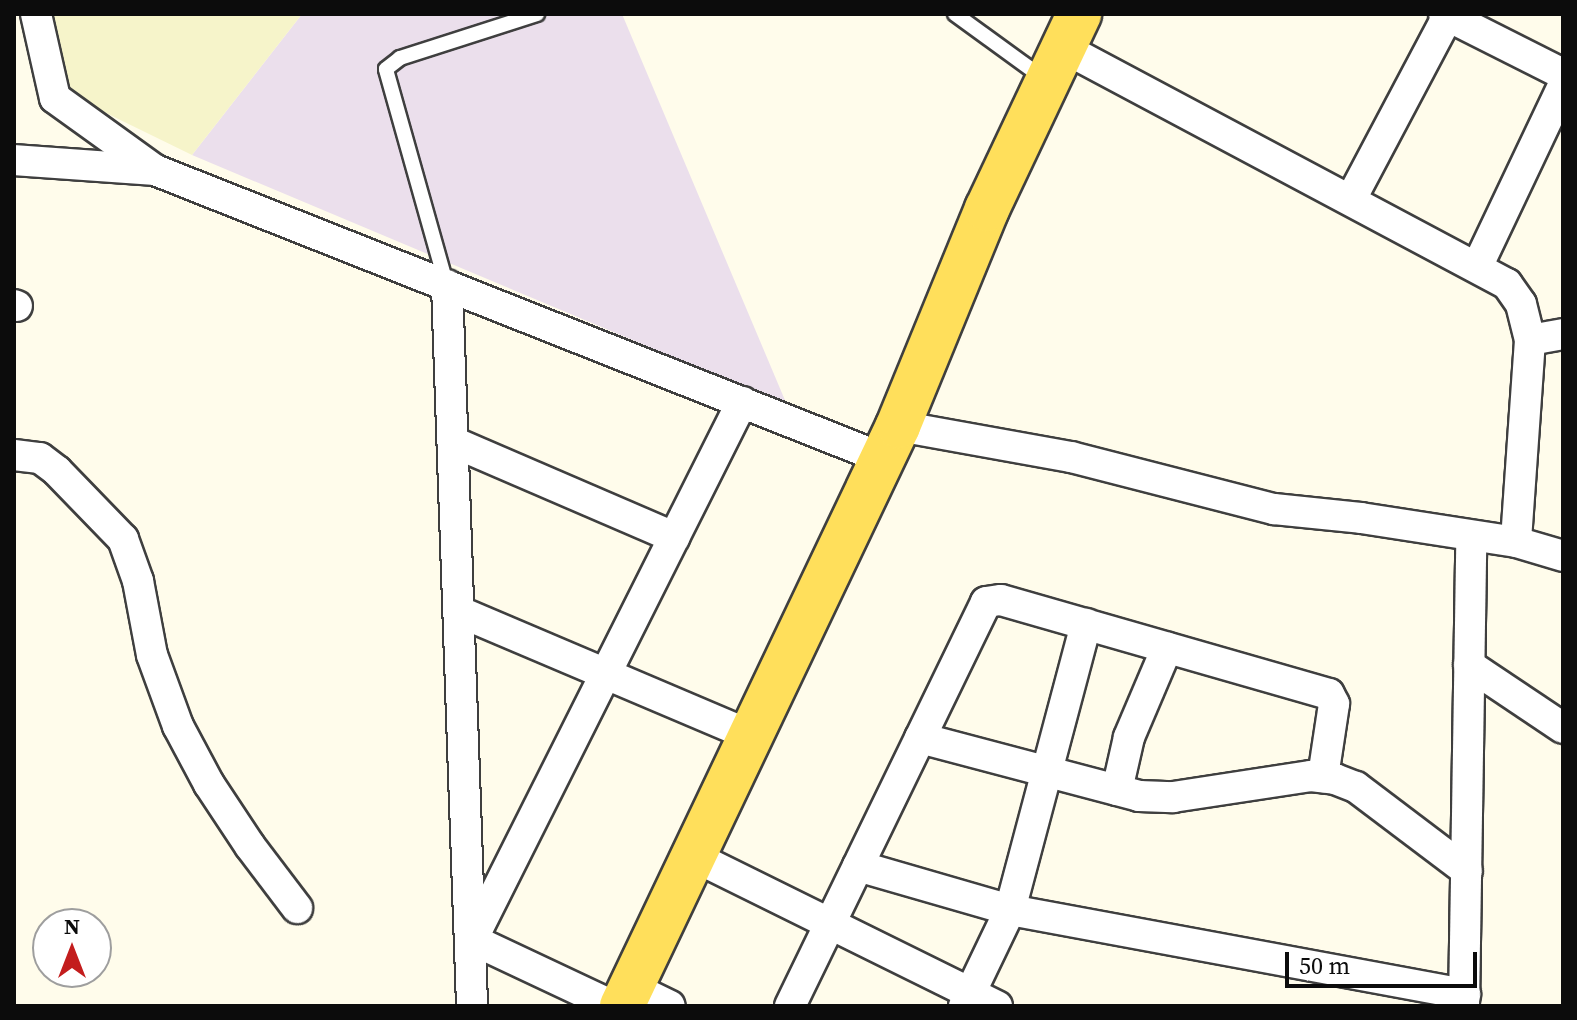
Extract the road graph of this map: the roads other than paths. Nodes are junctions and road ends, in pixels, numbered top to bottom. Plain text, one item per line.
1 (36, 14) edge
2 (537, 14) edge
3 (955, 14) edge
4 (1446, 15) edge
5 (1062, 47) edge
6 (1563, 74) edge
7 (1563, 86) edge
8 (14, 160) edge
9 (155, 170) junction
10 (1351, 199) junction
11 (1478, 265) junction
12 (447, 285) junction
13 (1563, 334) edge
14 (1530, 340) junction
15 (742, 402) junction
16 (453, 442) junction
17 (890, 442) junction
18 (14, 455) edge
19 (1471, 536) junction
20 (674, 537) junction
21 (1516, 542) junction
22 (1563, 556) edge
23 (460, 612) junction
24 (1086, 624) junction
25 (1167, 648) junction
26 (1469, 665) junction
27 (606, 674) junction
28 (1563, 728) edge
29 (752, 736) junction
30 (920, 738) junction
31 (1049, 772) junction
32 (1323, 777) junction
33 (1117, 790) junction
34 (695, 857) junction
35 (858, 866) junction
36 (1467, 871) junction
37 (297, 908) dead end
38 (1010, 910) junction
39 (830, 924) junction
40 (473, 940) junction
41 (622, 1000) edge
42 (1464, 1000) edge
43 (977, 1001) edge
44 (472, 1006) edge
45 (670, 1006) edge
46 (790, 1006) edge

1 - 9 street
2 - 12 lane
3 - 5 lane
4 - 6 street
4 - 10 street
5 - 10 street
5 - 17 main road
7 - 11 street
8 - 9 street
9 - 12 street
10 - 11 street
11 - 14 street
12 - 15 street
12 - 16 street
13 - 14 street
14 - 21 street
15 - 17 street
15 - 20 street
16 - 20 street
16 - 23 street
17 - 19 street
17 - 29 main road
18 - 37 street
19 - 21 street
19 - 26 street
20 - 27 street
21 - 22 street
23 - 27 street
23 - 40 street
24 - 25 street
24 - 30 street
24 - 31 street
25 - 32 street
25 - 33 street
26 - 28 street
26 - 36 street
27 - 29 street
27 - 40 street
29 - 34 main road
30 - 31 street
30 - 35 street
31 - 33 street
31 - 38 street
32 - 33 street
32 - 36 street
34 - 39 street
34 - 41 main road
35 - 38 street
35 - 39 street
36 - 42 street
38 - 42 street
38 - 43 street
39 - 43 street
39 - 46 street
40 - 41 street
40 - 44 street
41 - 45 street

